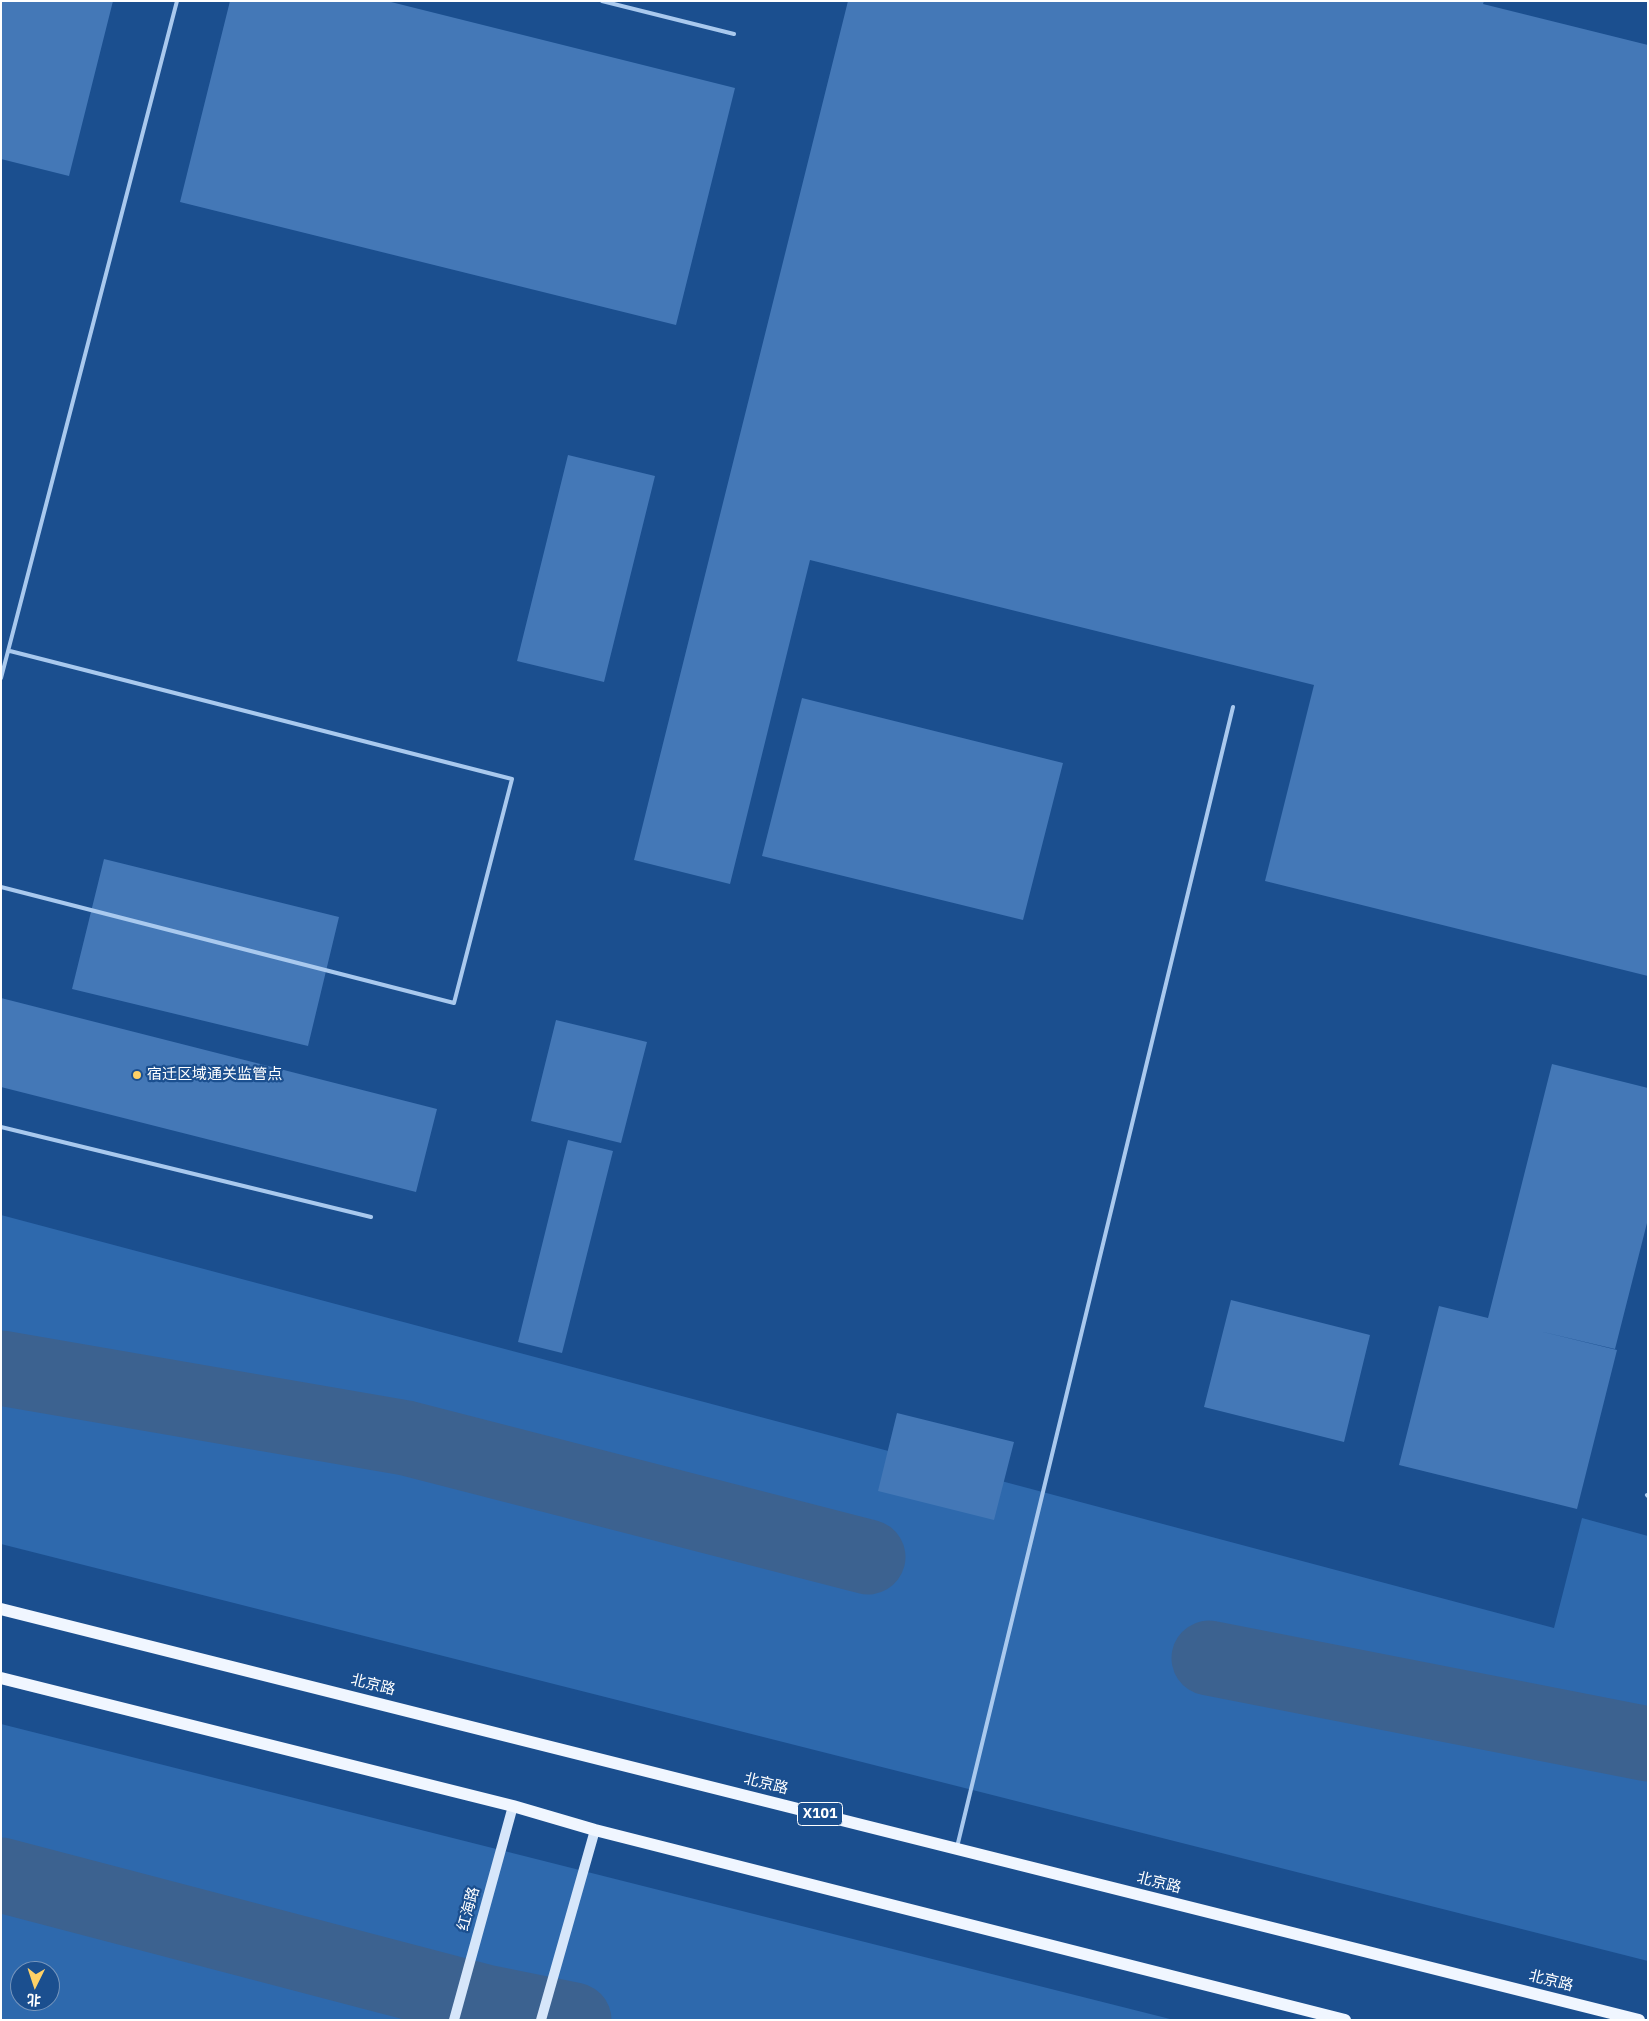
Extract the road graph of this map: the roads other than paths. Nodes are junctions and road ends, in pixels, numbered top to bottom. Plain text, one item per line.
1 (177, 1) edge
2 (602, 1) edge
3 (734, 34) dead end
4 (10, 651) junction
5 (1, 678) edge
6 (1233, 707) dead end
7 (1, 887) edge
8 (1, 1127) edge
9 (370, 1217) dead end
10 (1, 1609) edge
11 (1, 1678) edge
12 (513, 1806) junction
13 (595, 1830) junction
14 (957, 1849) junction
15 (454, 2020) edge
16 (541, 2020) edge
17 (1345, 2020) edge
18 (1639, 2020) edge

1 - 4 lane
2 - 3 lane
4 - 5 lane
4 - 7 lane
6 - 14 lane
8 - 9 lane
10 - 14 main road, 北京路 / X101
11 - 12 main road
12 - 13 main road
12 - 15 street, 红海路
13 - 16 street
13 - 17 main road
14 - 18 main road, 北京路 / X101

